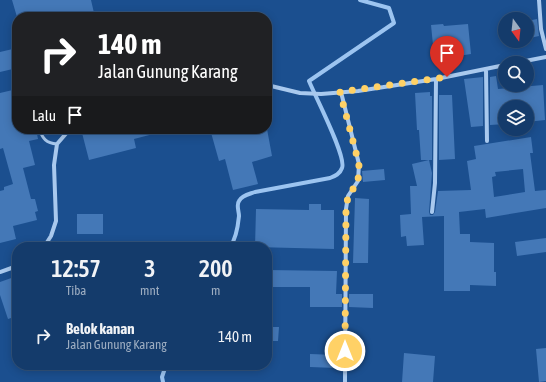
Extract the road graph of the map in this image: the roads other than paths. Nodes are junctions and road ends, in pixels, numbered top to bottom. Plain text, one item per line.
1 (539, 0) edge
2 (546, 49) edge
3 (546, 57) edge
4 (534, 59) edge
5 (498, 66) edge
6 (486, 69) junction
7 (436, 79) junction
8 (272, 86) edge
9 (340, 92) junction
10 (41, 134) edge
11 (66, 134) edge
12 (487, 141) dead end
13 (58, 144) junction
14 (432, 212) dead end
15 (47, 242) edge
16 (12, 268) edge
17 (0, 272) edge
18 (345, 382) edge

1 - 2 street
3 - 4 street
5 - 6 street
6 - 7 street
6 - 12 street
7 - 9 street
7 - 14 street
8 - 9 street
9 - 18 street
10 - 13 lane
11 - 13 street
13 - 15 street
16 - 17 street

